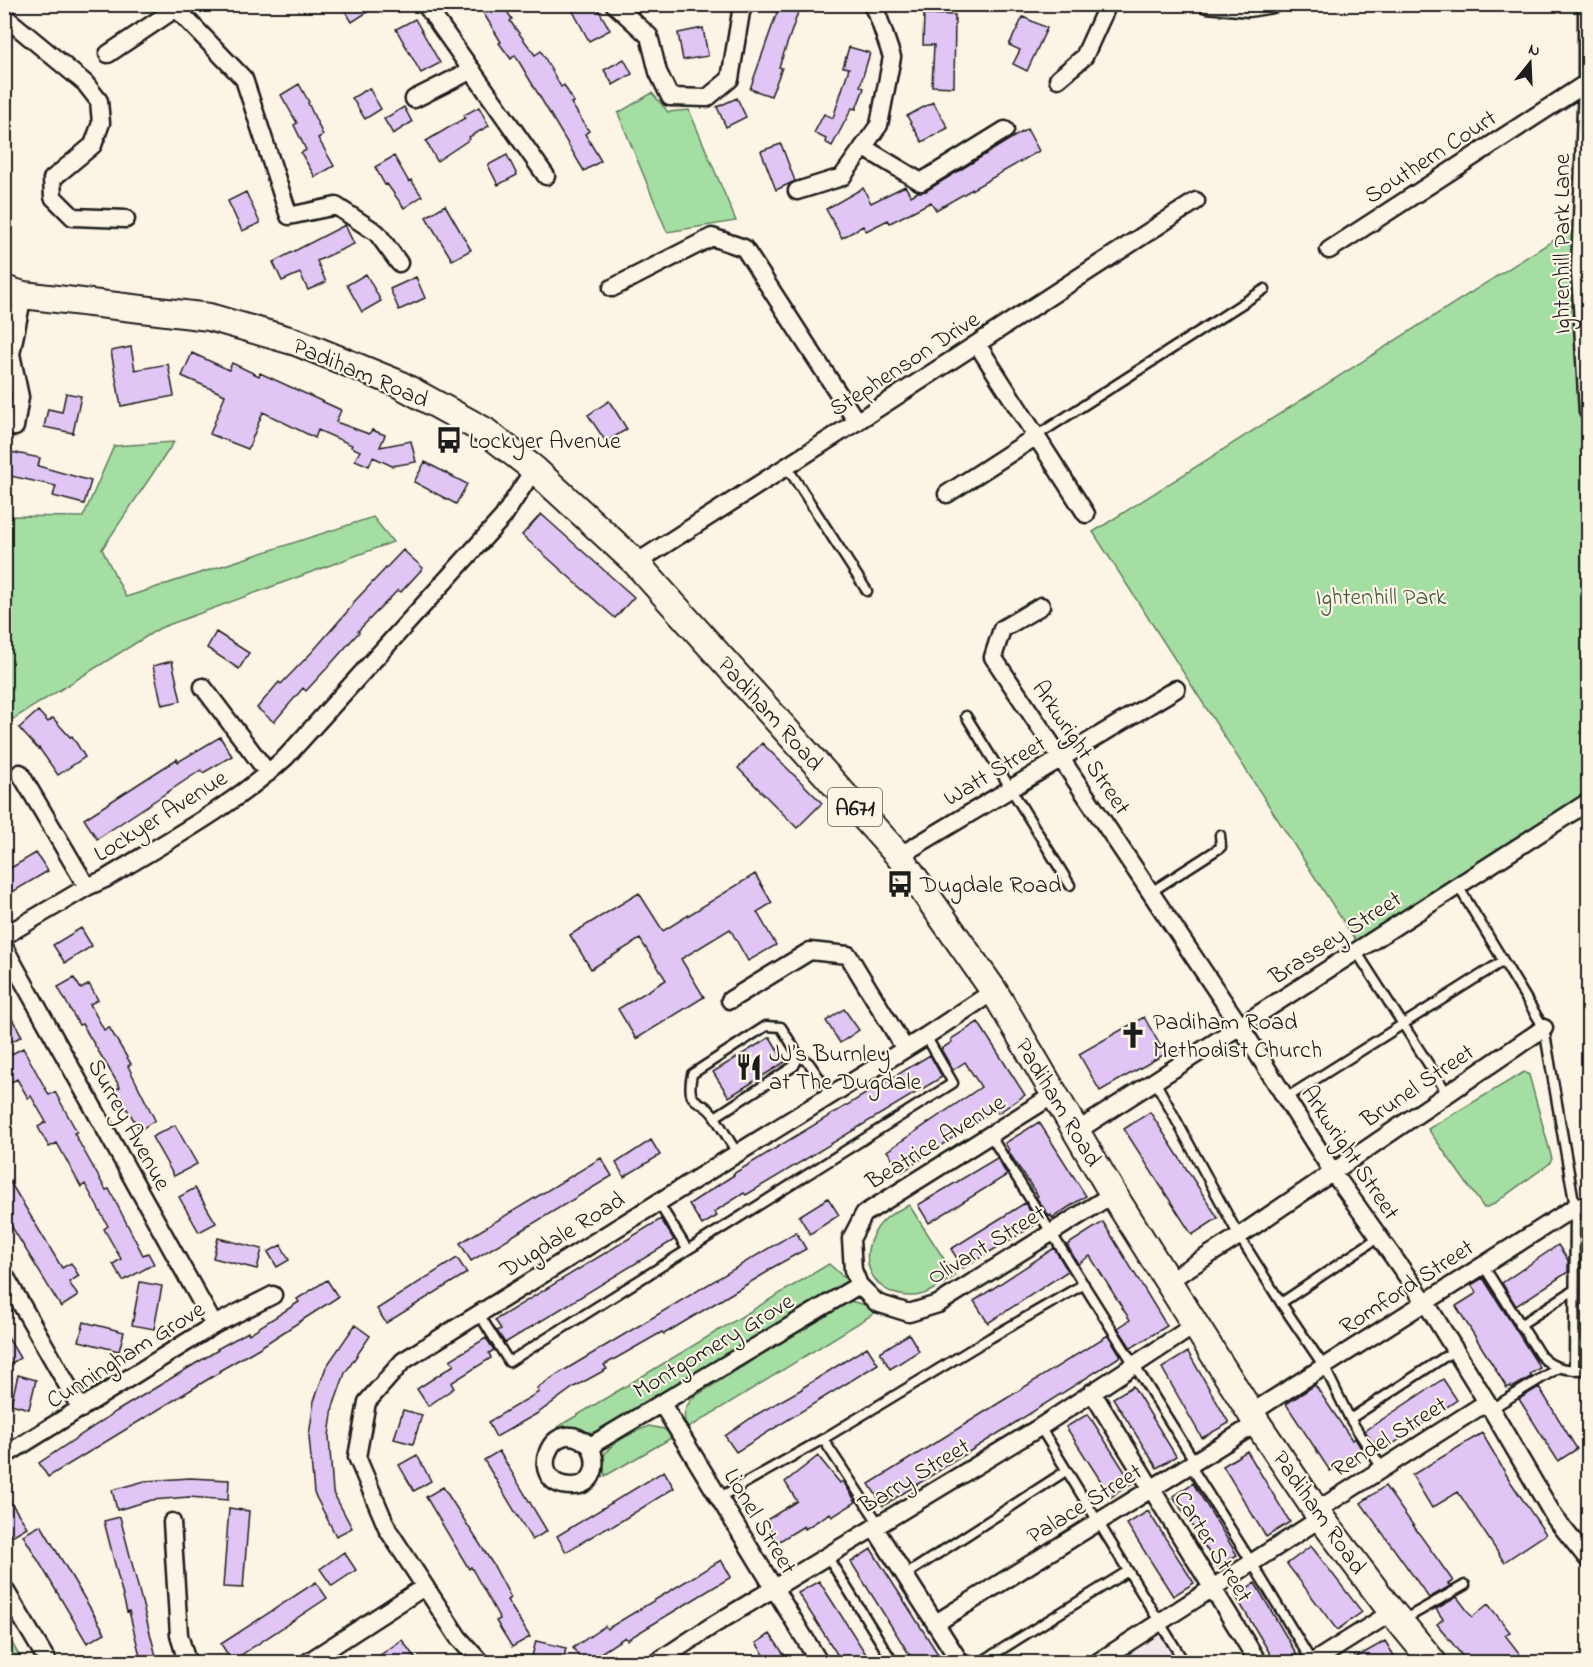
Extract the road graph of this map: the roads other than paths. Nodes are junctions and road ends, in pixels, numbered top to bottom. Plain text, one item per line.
1 (425, 4) edge
2 (614, 4) edge
3 (745, 4) edge
4 (871, 4) edge
5 (1108, 4) edge
6 (1207, 4) edge
7 (1273, 4) edge
8 (1587, 4) edge
9 (174, 7) edge
10 (4, 16) edge
11 (108, 54) dead end
12 (472, 70) junction
13 (1058, 79) dead end
14 (1588, 82) edge
15 (414, 99) dead end
16 (1005, 130) dead end
17 (863, 147) junction
18 (1587, 157) edge
19 (546, 176) dead end
20 (797, 191) dead end
21 (1196, 201) dead end
22 (126, 219) dead end
23 (1329, 250) dead end
24 (399, 263) dead end
25 (612, 288) dead end
26 (1265, 289) dead end
27 (14, 292) edge
28 (977, 344) junction
29 (1588, 412) edge
30 (857, 422) junction
31 (15, 427) dead end
32 (1035, 437) junction
33 (787, 467) junction
34 (534, 469) junction
35 (947, 494) dead end
36 (1086, 514) dead end
37 (636, 563) junction
38 (867, 591) dead end
39 (1041, 606) dead end
40 (203, 687) dead end
41 (1176, 689) dead end
42 (966, 716) dead end
43 (1061, 758) junction
44 (20, 773) dead end
45 (268, 773) junction
46 (1009, 788) junction
47 (1588, 802) edge
48 (1220, 835) dead end
49 (899, 855) junction
50 (1070, 885) dead end
51 (1458, 886) junction
52 (87, 887) junction
53 (1151, 892) junction
54 (4, 936) edge
55 (4, 946) edge
56 (1356, 951) junction
57 (1503, 961) junction
58 (994, 991) junction
59 (730, 1000) dead end
60 (1404, 1025) junction
61 (1240, 1026) junction
62 (1544, 1028) junction
63 (926, 1036) junction
64 (905, 1049) junction
65 (799, 1056) junction
66 (1155, 1081) junction
67 (1447, 1092) junction
68 (1055, 1094) junction
69 (831, 1095) junction
70 (1286, 1098) junction
71 (715, 1117) junction
72 (1077, 1131) junction
73 (990, 1135) junction
74 (736, 1153) junction
75 (1332, 1172) junction
76 (1113, 1194) junction
77 (658, 1202) junction
78 (1582, 1206) edge
79 (1052, 1232) junction
80 (1239, 1236) junction
81 (1379, 1237) junction
82 (687, 1249) junction
83 (1483, 1265) junction
84 (4, 1274) edge
85 (1168, 1281) junction
86 (1084, 1284) junction
87 (860, 1285) junction
88 (1574, 1290) junction
89 (273, 1295) dead end
90 (1281, 1303) junction
91 (1426, 1303) junction
92 (478, 1314) junction
93 (1520, 1324) junction
94 (214, 1325) junction
95 (1195, 1325) junction
96 (1455, 1350) junction
97 (1134, 1365) junction
98 (1325, 1368) junction
99 (1558, 1368) junction
100 (1574, 1370) junction
101 (1588, 1370) edge
102 (1092, 1392) junction
103 (662, 1404) junction
104 (1489, 1406) junction
105 (81, 1409) junction
106 (1254, 1418) junction
107 (1350, 1419) junction
108 (1040, 1427) junction
109 (823, 1439) junction
110 (591, 1446) dead end
111 (4, 1456) edge
112 (1193, 1464) junction
113 (1382, 1468) junction
114 (1066, 1471) junction
115 (1151, 1490) junction
116 (720, 1497) junction
117 (1319, 1514) junction
118 (172, 1522) dead end
119 (1099, 1522) junction
120 (876, 1526) junction
121 (826, 1556) junction
122 (1588, 1557) edge
123 (1252, 1563) junction
124 (1128, 1571) junction
125 (904, 1575) junction
126 (1465, 1585) dead end
127 (424, 1587) junction
128 (4, 1588) edge
129 (774, 1588) junction
130 (1213, 1590) junction
131 (1395, 1617) junction
132 (936, 1623) junction
133 (1159, 1623) junction
134 (45, 1661) edge
135 (1319, 1661) edge
136 (187, 1662) edge
137 (308, 1662) edge
138 (480, 1662) edge
139 (657, 1662) edge
140 (819, 1662) edge
141 (893, 1662) edge
142 (960, 1662) edge
143 (981, 1662) edge
144 (1098, 1662) edge
145 (1184, 1662) edge
146 (1258, 1662) edge
147 (1433, 1662) edge

1 - 12 street
2 - 3 street
4 - 17 street
5 - 13 street
6 - 7 street
8 - 14 street, Ightenhill Park Lane
9 - 11 street
9 - 24 street
10 - 22 street
12 - 15 street
12 - 19 street
14 - 18 street, Ightenhill Park Lane
14 - 23 street, Southern Court
16 - 17 street
17 - 20 street
18 - 29 street, Ightenhill Park Lane
21 - 28 street, Stephenson Drive
25 - 30 street
26 - 32 lane
27 - 31 street
27 - 34 main road, Padiham Road / A671
28 - 30 street, Stephenson Drive
28 - 32 street
30 - 33 street, Stephenson Drive
32 - 35 street
32 - 36 street
33 - 37 street, Stephenson Drive
33 - 38 lane
34 - 37 main road, Padiham Road / A671
34 - 45 street, Lockyer Avenue
37 - 49 main road, Padiham Road / A671
39 - 43 street, Arkwright Street
40 - 45 street
41 - 43 street, Watt Street
42 - 46 lane
43 - 46 street, Watt Street
43 - 53 street, Arkwright Street
44 - 52 street
45 - 52 street, Lockyer Avenue
46 - 49 street, Watt Street
46 - 50 lane
47 - 51 street, Brassey Street
48 - 53 lane
49 - 58 main road, Padiham Road / A671
51 - 56 street, Brassey Street
51 - 57 lane
52 - 54 street, Lockyer Avenue
53 - 61 street, Arkwright Street
55 - 94 street, Surrey Avenue
56 - 60 lane
56 - 61 street, Brassey Street
57 - 60 lane
57 - 62 lane
58 - 63 street, Dugdale Road
58 - 68 main road, Padiham Road / A671
59 - 64 street
60 - 67 lane
60 - 70 lane
61 - 66 street, Brassey Street
61 - 70 street, Arkwright Street
62 - 67 street, Brunel Street
62 - 78 lane
63 - 64 street, Dugdale Road
63 - 82 lane
64 - 69 street, Dugdale Road
65 - 69 lane
65 - 71 lane
65 - 71 lane
66 - 72 street, Brassey Street
66 - 80 lane
67 - 75 street, Brunel Street
68 - 72 main road, Padiham Road / A671
68 - 73 street, Beatrice Avenue
69 - 74 street, Dugdale Road
70 - 75 street, Arkwright Street
71 - 74 lane
72 - 76 main road, Padiham Road / A671
73 - 79 lane
73 - 87 street, Beatrice Avenue
74 - 77 street, Dugdale Road
75 - 80 street, Brunel Street
75 - 81 street, Arkwright Street
76 - 79 street, Olivant Street
76 - 85 main road, Padiham Road / A671
77 - 82 lane
77 - 92 street, Dugdale Road
78 - 83 street, Romford Street
78 - 88 lane
79 - 86 lane
79 - 87 street, Olivant Street
80 - 85 street, Brunel Street
80 - 90 lane
81 - 90 lane
81 - 91 street, Arkwright Street
82 - 92 lane
83 - 91 street, Romford Street
83 - 93 lane
84 - 105 street
85 - 95 main road, Padiham Road / A671
86 - 97 lane
86 - 109 lane
87 - 103 street, Montgomery Grove
88 - 93 lane
88 - 100 lane
89 - 94 street, Cunningham Grove
90 - 98 lane
91 - 96 street, Arkwright Street
91 - 98 street, Romford Street
92 - 127 street, Dugdale Road
93 - 99 lane
94 - 105 street, Cunningham Grove
95 - 97 street, Barry Street
95 - 106 main road, Padiham Road / A671
96 - 104 street, Arkwright Street
96 - 107 lane
97 - 102 street, Barry Street
97 - 112 lane
98 - 106 street, Romford Street
98 - 107 lane
99 - 100 lane
99 - 104 lane
100 - 101 lane
102 - 108 street, Barry Street
102 - 115 street, Carter Street
103 - 110 street, Montgomery Grove
103 - 116 street, Lionel Street
104 - 113 street, Rendel Street
104 - 122 street, Arkwright Street
105 - 111 street, Cunningham Grove
106 - 112 street, Palace Street
106 - 117 main road, Padiham Road / A671
107 - 113 lane
108 - 114 lane
108 - 120 street, Barry Street
109 - 116 lane
109 - 120 lane
112 - 115 street, Palace Street
112 - 123 lane
113 - 117 street, Rendel Street
114 - 119 lane
114 - 125 lane
115 - 119 street, Palace Street
115 - 130 street, Carter Street
116 - 129 street, Lionel Street
117 - 123 street, Rendel Street
117 - 131 main road, Padiham Road / A671
118 - 136 street
119 - 124 lane
119 - 132 street, Palace Street
120 - 121 street, Barry Street
120 - 125 street
121 - 129 street, Barry Street
121 - 141 lane
123 - 130 street, Rendel Street
123 - 135 lane
124 - 133 lane
124 - 143 lane
125 - 132 street
126 - 131 lane
127 - 137 street
127 - 138 street
128 - 134 street
129 - 139 street, Barry Street
129 - 140 street, Lionel Street
130 - 133 street, Rendel Street
130 - 146 street, Carter Street
131 - 135 street
131 - 147 main road, Padiham Road / A671
132 - 142 street
133 - 144 street, Rendel Street
133 - 145 lane

